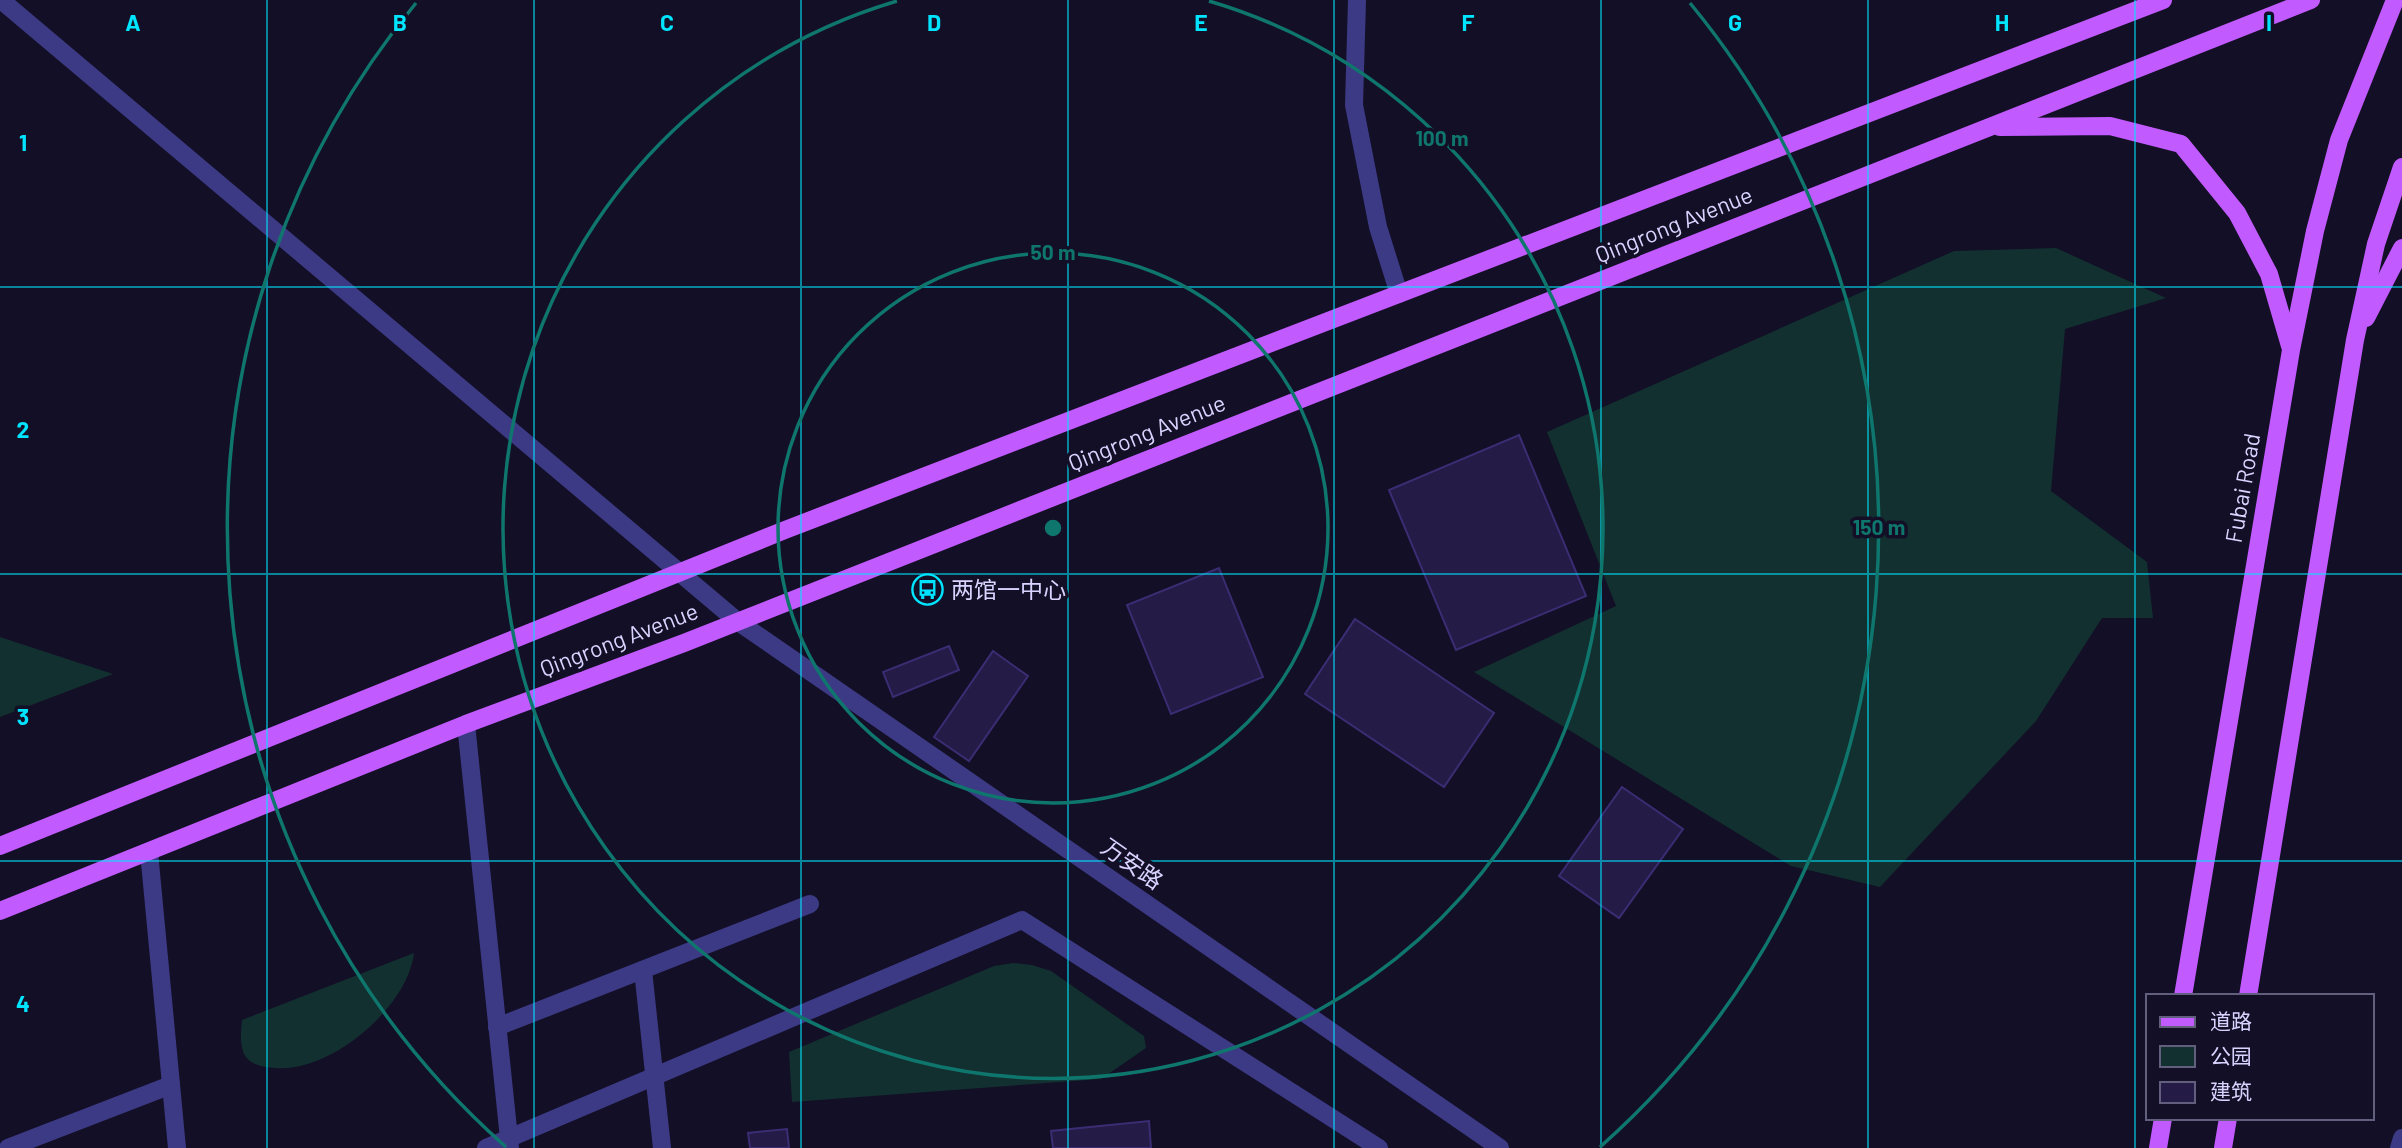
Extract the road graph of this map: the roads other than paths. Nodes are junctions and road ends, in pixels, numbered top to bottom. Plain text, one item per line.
1 (1, 0) edge
2 (1357, 0) edge
3 (2137, 0) edge
4 (2163, 0) edge
5 (2311, 0) edge
6 (2395, 0) edge
7 (2094, 29) junction
8 (1989, 127) junction
9 (2402, 167) edge
10 (2402, 248) edge
11 (1399, 295) junction
12 (2355, 340) junction
13 (2291, 350) junction
14 (682, 572) junction
15 (737, 621) junction
16 (466, 724) junction
17 (0, 846) edge
18 (149, 852) junction
19 (810, 904) dead end
20 (0, 911) edge
21 (643, 970) junction
22 (2183, 994) edge
23 (2248, 994) edge
24 (497, 1027) junction
25 (654, 1077) junction
26 (171, 1085) junction
27 (2163, 1120) edge
28 (2228, 1120) edge
29 (2402, 1138) edge
30 (509, 1143) edge
31 (12, 1147) edge
32 (177, 1148) edge
33 (486, 1148) edge
34 (662, 1148) edge
35 (1379, 1148) edge
36 (1500, 1148) edge
37 (2158, 1148) edge
38 (2223, 1148) edge
39 (2399, 1148) edge

1 - 14 street, 万安路
2 - 11 street
3 - 7 main road
4 - 7 main road, Qingrong Avenue
5 - 8 main road, Qingrong Avenue
6 - 13 main road, Fubai Road
7 - 11 main road, Qingrong Avenue
8 - 13 main road
8 - 15 main road, Qingrong Avenue
9 - 12 main road
10 - 12 main road
11 - 14 main road, Qingrong Avenue
12 - 23 main road
13 - 22 main road, Fubai Road
14 - 15 street, 万安路
14 - 17 main road, Qingrong Avenue
15 - 16 main road, Qingrong Avenue
15 - 36 street, 万安路
16 - 18 main road, Qingrong Avenue
16 - 24 street
18 - 20 main road, Qingrong Avenue
18 - 26 street
19 - 21 street
21 - 24 street
21 - 25 street
24 - 30 street
25 - 30 street
25 - 34 street
25 - 35 street
26 - 31 street
26 - 32 street
27 - 37 main road
28 - 38 main road
29 - 39 street
30 - 33 street

